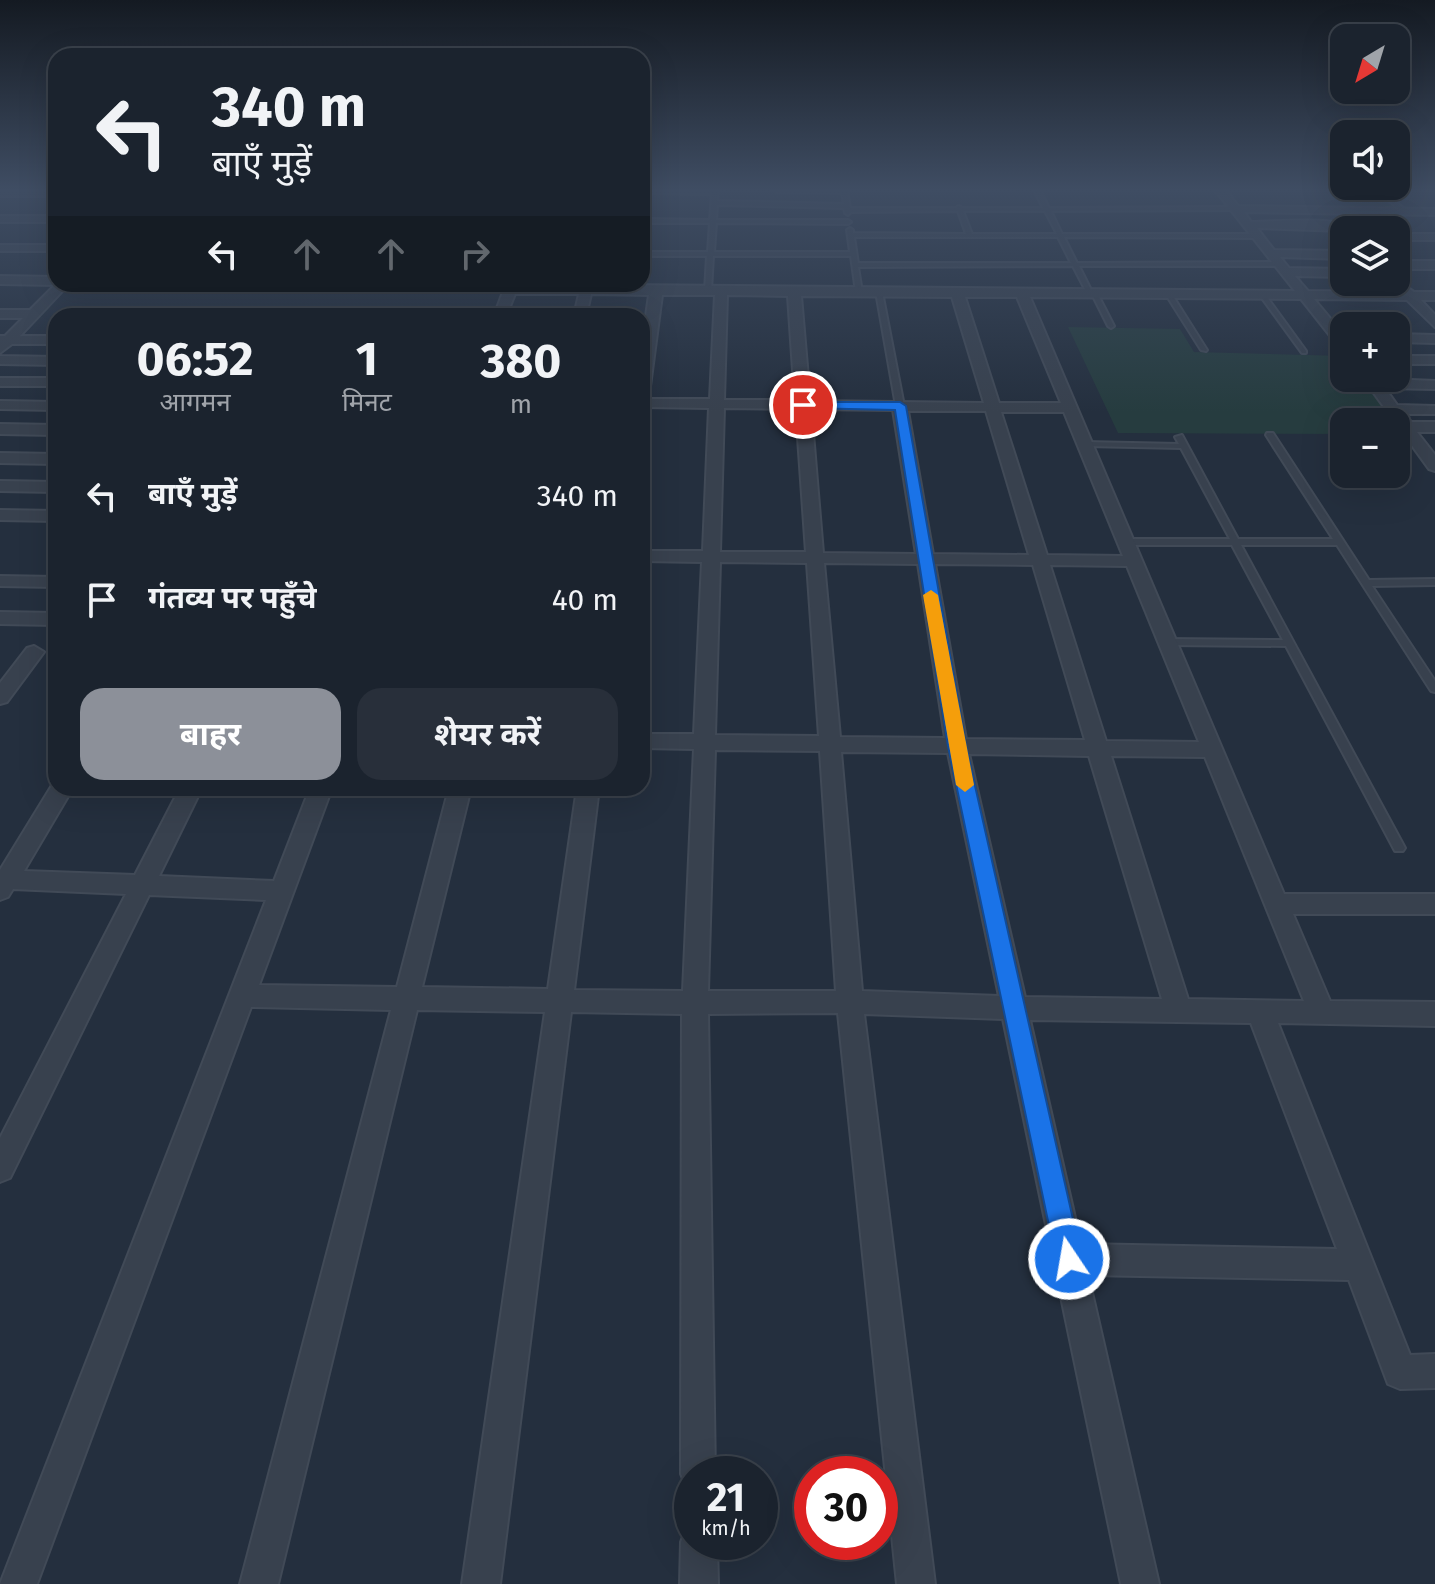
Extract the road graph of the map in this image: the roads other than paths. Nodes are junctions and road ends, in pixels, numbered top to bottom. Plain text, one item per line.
1 (712, 264) edge
2 (1074, 264) junction
3 (1090, 264) edge
4 (1281, 264) edge
5 (1286, 264) edge
6 (855, 265) joint
7 (1410, 265) edge
8 (1435, 265) edge
9 (1330, 271) edge
10 (0, 280) edge
11 (48, 281) edge
12 (650, 291) edge
13 (656, 291) junction
14 (714, 291) junction
15 (794, 291) junction
16 (55, 292) edge
17 (859, 292) junction
18 (879, 292) junction
19 (957, 292) junction
20 (1022, 293) junction
21 (1092, 293) junction
22 (1168, 293) junction
23 (1303, 293) junction
24 (1262, 294) junction
25 (1330, 294) edge
26 (1410, 296) joint
27 (1435, 296) edge
28 (0, 314) edge
29 (32, 315) junction
30 (48, 316) edge
31 (1435, 323) edge
32 (1330, 325) edge
33 (1111, 326) dead end
34 (650, 335) edge
35 (1410, 338) edge
36 (1435, 339) edge
37 (48, 340) edge
38 (3, 343) edge
39 (1204, 350) dead end
40 (1304, 352) dead end
41 (0, 360) edge
42 (1410, 360) edge
43 (1435, 360) edge
44 (48, 361) edge
45 (0, 382) edge
46 (48, 382) edge
47 (1410, 383) edge
48 (1435, 385) edge
49 (650, 403) edge
50 (717, 404) junction
51 (0, 405) edge
52 (803, 405) junction
53 (48, 406) edge
54 (900, 406) junction
55 (991, 407) junction
56 (1070, 408) junction
57 (1410, 409) edge
58 (1435, 410) edge
59 (1410, 427) edge
60 (1435, 427) edge
61 (0, 429) edge
62 (48, 430) edge
63 (1410, 432) edge
64 (1270, 435) dead end
65 (1085, 444) junction
66 (0, 458) edge
67 (48, 459) edge
68 (1435, 465) edge
69 (0, 486) edge
70 (48, 487) edge
71 (0, 515) edge
72 (48, 516) edge
73 (1125, 542) junction
74 (1235, 542) junction
75 (1339, 542) junction
76 (650, 556) edge
77 (711, 557) junction
78 (815, 558) junction
79 (924, 559) junction
80 (1039, 560) junction
81 (1133, 561) junction
82 (0, 581) edge
83 (48, 582) edge
84 (1435, 582) edge
85 (1366, 583) junction
86 (0, 618) edge
87 (48, 619) edge
88 (1167, 642) junction
89 (1289, 643) junction
90 (34, 652) dead end
91 (1435, 689) edge
92 (0, 697) edge
93 (650, 741) edge
94 (705, 742) junction
95 (829, 744) junction
96 (957, 746) junction
97 (1097, 748) junction
98 (1212, 750) junction
99 (57, 796) edge
100 (187, 796) edge
101 (318, 796) edge
102 (458, 796) edge
103 (587, 796) edge
104 (1399, 848) dead end
105 (2, 883) edge
106 (144, 885) junction
107 (282, 891) junction
108 (1276, 904) junction
109 (1435, 904) edge
110 (242, 996) junction
111 (407, 999) junction
112 (559, 1001) junction
113 (850, 1002) junction
114 (695, 1003) junction
115 (1014, 1008) junction
116 (1179, 1011) junction
117 (1260, 1012) junction
118 (1322, 1013) junction
119 (1435, 1014) edge
120 (0, 1168) edge
121 (1069, 1259) junction
122 (1358, 1265) junction
123 (1435, 1371) edge
124 (698, 1456) edge
125 (699, 1560) edge
126 (18, 1584) edge
127 (259, 1584) edge
128 (481, 1584) edge
129 (699, 1584) edge
130 (916, 1584) edge
131 (1140, 1584) edge

1 - 14 lane
2 - 3 lane
2 - 6 lane
2 - 21 lane
4 - 23 street
5 - 9 street
6 - 17 lane
7 - 8 street
10 - 11 street
12 - 13 street
13 - 14 street
13 - 34 street
14 - 15 street
14 - 50 street
15 - 17 street
15 - 52 street
16 - 29 street
17 - 18 street
18 - 19 street
18 - 54 lane
19 - 20 street
19 - 55 street
20 - 21 street
20 - 56 street
21 - 22 street
21 - 33 lane
22 - 24 street
22 - 39 lane
23 - 24 street
23 - 25 street
23 - 32 street
24 - 40 lane
26 - 27 street
26 - 31 street
28 - 29 street
29 - 30 street
29 - 38 street
35 - 36 street
37 - 38 street
41 - 44 street
42 - 43 street
45 - 46 street
47 - 48 street
49 - 50 street
50 - 52 street
50 - 77 street
51 - 53 street
52 - 54 street
52 - 78 street
54 - 55 street
54 - 79 street
55 - 56 street
55 - 80 street
56 - 65 street
57 - 58 street
59 - 60 street
61 - 62 street
63 - 68 street
64 - 75 lane
65 - 73 street
65 - 74 lane
66 - 67 street
69 - 70 street
71 - 72 street
73 - 74 lane
73 - 81 street
74 - 75 lane
74 - 89 lane
75 - 85 lane
76 - 77 street
77 - 78 street
77 - 94 street
78 - 79 street
78 - 95 street
79 - 80 street
79 - 96 street
80 - 81 street
80 - 97 street
81 - 88 street
82 - 83 street
84 - 85 lane
85 - 91 lane
86 - 87 street
88 - 89 lane
88 - 98 street
89 - 104 lane
90 - 92 street
93 - 94 street
94 - 95 street
94 - 114 street
95 - 96 street
95 - 113 street
96 - 97 street
96 - 115 street
97 - 98 street
97 - 116 street
98 - 108 street
99 - 105 street
100 - 106 street
101 - 107 street
102 - 111 street
103 - 112 street
105 - 106 street
106 - 107 street
106 - 120 street
107 - 110 street
108 - 109 street
108 - 118 street
110 - 111 street
110 - 126 street
111 - 112 street
111 - 127 street
112 - 114 street
112 - 128 street
113 - 114 street
113 - 115 street
113 - 130 street
114 - 124 street
115 - 116 street
115 - 121 street
116 - 117 street
117 - 118 street
117 - 122 street
118 - 119 street
121 - 122 street
121 - 131 street
122 - 123 street
125 - 129 street

